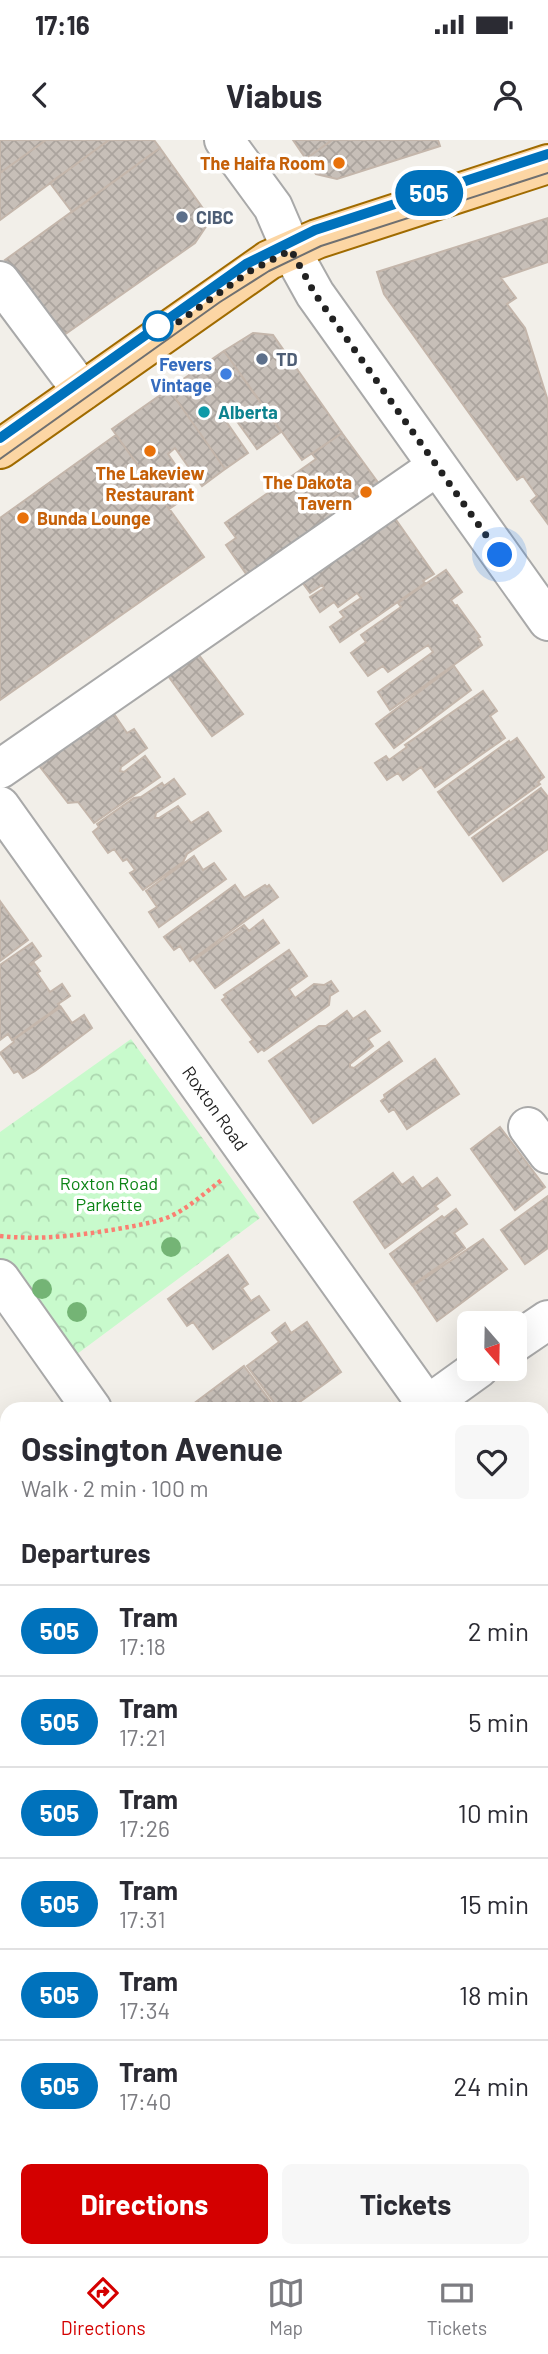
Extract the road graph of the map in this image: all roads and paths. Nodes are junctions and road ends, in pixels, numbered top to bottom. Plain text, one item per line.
1 (224, 140) edge
2 (548, 164) edge
3 (291, 250) junction
4 (0, 281) edge
5 (82, 391) junction
6 (0, 449) edge
7 (436, 467) junction
8 (548, 621) edge
9 (0, 769) edge
10 (0, 806) edge
11 (232, 1172) dead end
12 (0, 1236) edge
13 (0, 1279) edge
14 (548, 1320) edge
15 (527, 1334) edge
16 (462, 1381) edge
17 (87, 1402) edge
18 (423, 1402) edge
19 (434, 1402) edge

1 - 3 street
2 - 3 main road
3 - 5 main road
3 - 7 street
4 - 5 street
5 - 6 main road
7 - 8 street
7 - 9 street
10 - 18 street, Roxton Road
11 - 12 path
13 - 17 street
14 - 15 street
16 - 19 street

